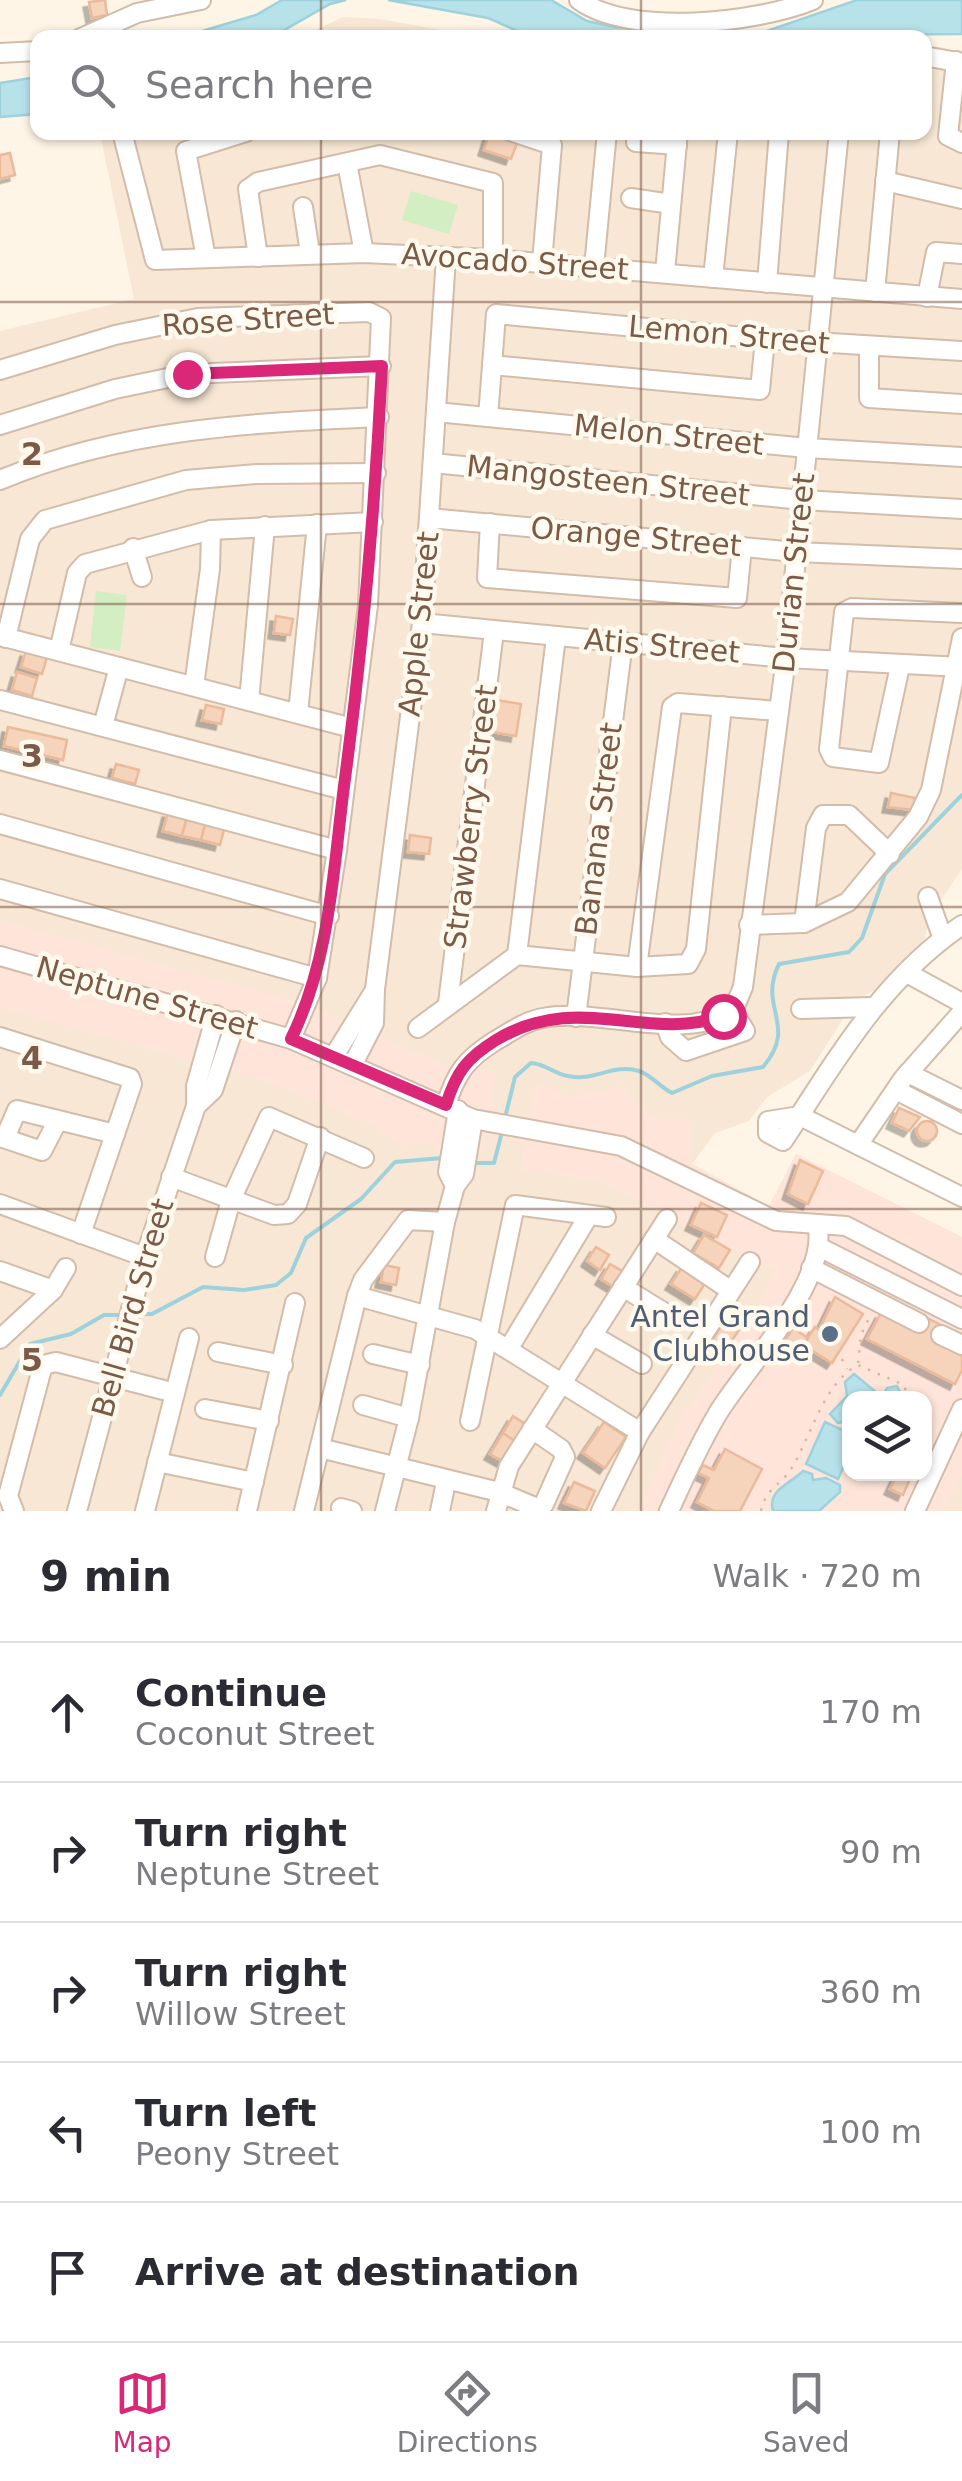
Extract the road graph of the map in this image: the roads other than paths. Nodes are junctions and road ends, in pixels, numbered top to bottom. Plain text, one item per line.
1 (579, 0) edge
2 (812, 0) edge
3 (196, 1) edge
4 (98, 30) edge
5 (30, 51) edge
6 (0, 53) edge
7 (932, 57) edge
8 (959, 62) edge
9 (124, 140) edge
10 (221, 140) edge
11 (537, 140) edge
12 (606, 140) edge
13 (657, 140) edge
14 (678, 140) edge
15 (727, 140) edge
16 (778, 140) edge
17 (838, 140) edge
18 (889, 140) edge
19 (956, 141) edge
20 (636, 142) dead end
21 (347, 163) junction
22 (885, 181) junction
23 (631, 198) dead end
24 (962, 199) edge
25 (671, 204) junction
26 (303, 206) dead end
27 (310, 253) junction
28 (364, 253) junction
29 (962, 254) edge
30 (258, 256) junction
31 (206, 258) junction
32 (446, 258) junction
33 (493, 259) junction
34 (542, 262) junction
35 (594, 267) junction
36 (665, 272) junction
37 (713, 278) junction
38 (767, 283) junction
39 (822, 288) junction
40 (875, 292) junction
41 (927, 297) junction
42 (962, 299) edge
43 (765, 339) junction
44 (818, 343) junction
45 (870, 346) junction
46 (962, 351) edge
47 (492, 365) junction
48 (382, 366) junction
49 (0, 370) edge
50 (962, 404) edge
51 (436, 412) junction
52 (379, 416) junction
53 (488, 417) junction
54 (0, 425) edge
55 (807, 448) junction
56 (962, 457) edge
57 (433, 463) junction
58 (376, 473) junction
59 (0, 480) edge
60 (802, 500) junction
61 (962, 509) edge
62 (429, 518) junction
63 (373, 522) junction
64 (490, 523) junction
65 (317, 524) junction
66 (266, 526) junction
67 (210, 530) junction
68 (742, 546) junction
69 (133, 548) junction
70 (796, 552) junction
71 (962, 559) edge
72 (142, 577) dead end
73 (962, 613) edge
74 (422, 623) junction
75 (494, 630) junction
76 (556, 636) junction
77 (3, 637) edge
78 (962, 638) edge
79 (623, 642) junction
80 (59, 651) junction
81 (786, 658) junction
82 (841, 662) junction
83 (119, 666) junction
84 (900, 666) junction
85 (959, 667) edge
86 (194, 686) junction
87 (0, 700) edge
88 (249, 701) junction
89 (722, 706) junction
90 (778, 712) junction
91 (298, 713) junction
92 (954, 714) edge
93 (104, 726) junction
94 (352, 728) junction
95 (0, 760) edge
96 (344, 790) junction
97 (0, 824) edge
98 (337, 850) junction
99 (890, 854) junction
100 (0, 889) edge
101 (928, 897) dead end
102 (328, 916) junction
103 (804, 923) junction
104 (749, 925) junction
105 (954, 933) edge
106 (517, 955) junction
107 (0, 956) edge
108 (582, 962) junction
109 (637, 967) junction
110 (907, 973) junction
111 (317, 978) junction
112 (375, 990) junction
113 (448, 1003) junction
114 (962, 1003) edge
115 (872, 1007) junction
116 (833, 1008) junction
117 (802, 1009) dead end
118 (733, 1010) junction
119 (216, 1015) junction
120 (576, 1016) junction
121 (236, 1021) junction
122 (958, 1021) edge
123 (665, 1022) junction
124 (349, 1028) junction
125 (418, 1028) dead end
126 (0, 1037) edge
127 (366, 1037) junction
128 (291, 1039) junction
129 (847, 1040) junction
130 (334, 1056) junction
131 (352, 1064) junction
132 (908, 1073) junction
133 (896, 1090) junction
134 (962, 1100) edge
135 (196, 1106) junction
136 (466, 1114) junction
137 (57, 1122) junction
138 (962, 1124) edge
139 (114, 1134) junction
140 (320, 1136) junction
141 (2, 1137) edge
142 (858, 1145) junction
143 (364, 1158) dead end
144 (171, 1178) junction
145 (962, 1196) edge
146 (231, 1200) junction
147 (0, 1204) edge
148 (667, 1220) dead end
149 (445, 1222) junction
150 (817, 1224) junction
151 (82, 1234) junction
152 (654, 1239) junction
153 (819, 1247) junction
154 (215, 1256) dead end
155 (145, 1257) junction
156 (750, 1262) dead end
157 (66, 1268) dead end
158 (810, 1268) junction
159 (0, 1271) edge
160 (888, 1281) junction
161 (962, 1286) edge
162 (623, 1287) junction
163 (53, 1290) junction
164 (730, 1290) junction
165 (358, 1296) junction
166 (877, 1302) junction
167 (295, 1303) dead end
168 (430, 1314) junction
169 (673, 1318) dead end
170 (962, 1319) edge
171 (919, 1323) dead end
172 (942, 1334) dead end
173 (592, 1335) junction
174 (488, 1336) junction
175 (190, 1338) dead end
176 (0, 1339) edge
177 (962, 1345) edge
178 (509, 1348) junction
179 (218, 1352) dead end
180 (373, 1354) dead end
181 (642, 1364) dead end
182 (283, 1365) junction
183 (420, 1365) junction
184 (112, 1376) junction
185 (562, 1382) junction
186 (175, 1393) junction
187 (363, 1406) dead end
188 (205, 1409) dead end
189 (962, 1409) edge
190 (409, 1418) junction
191 (269, 1421) junction
192 (470, 1421) dead end
193 (532, 1429) junction
194 (640, 1432) junction
195 (320, 1448) junction
196 (158, 1462) junction
197 (395, 1468) junction
198 (254, 1482) junction
199 (446, 1482) junction
200 (498, 1502) edge
201 (14, 1511) edge
202 (77, 1511) edge
203 (144, 1511) edge
204 (247, 1511) edge
205 (304, 1511) edge
206 (385, 1511) edge
207 (440, 1511) edge
208 (601, 1511) edge
209 (669, 1511) edge
210 (915, 1511) edge

1 - 2 street
3 - 4 street
5 - 6 street
7 - 8 street
8 - 19 street
9 - 31 street, Avocado Street
10 - 31 street
11 - 34 street
12 - 35 street
13 - 20 street
14 - 25 street
15 - 37 street
16 - 38 street
17 - 39 street, Durian Street
18 - 22 street
21 - 28 street
21 - 30 street
21 - 33 street
22 - 24 street
22 - 40 street
23 - 25 street
25 - 36 street
26 - 27 street
27 - 28 street, Avocado Street
27 - 30 street, Avocado Street
28 - 32 street, Avocado Street
29 - 41 street
30 - 31 street, Avocado Street
32 - 33 street, Avocado Street
32 - 51 street, Apple Street
33 - 34 street, Avocado Street
34 - 35 street, Avocado Street
35 - 36 street, Avocado Street
36 - 37 street, Avocado Street
37 - 38 street, Avocado Street
38 - 39 street, Avocado Street
39 - 40 street, Avocado Street
39 - 44 street, Durian Street
40 - 41 street, Avocado Street
41 - 42 street, Avocado Street
43 - 44 street, Lemon Street
43 - 47 street
43 - 47 street, Lemon Street
44 - 45 street, Lemon Street
44 - 55 street, Durian Street
45 - 46 street, Lemon Street
45 - 50 street
47 - 53 street
48 - 49 street, Rose Street
48 - 52 street
48 - 54 street
51 - 53 street, Melon Street
51 - 57 street, Apple Street
52 - 58 street
52 - 59 street
53 - 55 street, Melon Street
55 - 56 street, Melon Street
55 - 60 street, Durian Street
57 - 60 street, Mangosteen Street
57 - 62 street, Apple Street
58 - 63 street
58 - 77 street
60 - 61 street, Mangosteen Street
60 - 70 street, Durian Street
62 - 64 street, Orange Street
62 - 74 street, Apple Street
63 - 65 street
63 - 94 street
64 - 68 street, Orange Street
64 - 68 street
65 - 66 street
65 - 91 street
66 - 67 street
66 - 88 street
67 - 69 street
67 - 86 street
68 - 70 street, Orange Street
69 - 72 street
69 - 80 street
70 - 71 street, Orange Street
70 - 81 street, Durian Street
73 - 82 street
74 - 75 street, Atis Street
74 - 112 street, Apple Street
75 - 76 street, Atis Street
75 - 113 street, Strawberry Street
76 - 79 street, Atis Street
76 - 106 street
77 - 80 street
78 - 85 street
79 - 81 street, Atis Street
79 - 108 street, Banana Street
80 - 83 street
81 - 82 street, Atis Street
81 - 90 street, Durian Street
82 - 84 street, Atis Street
82 - 84 street
83 - 86 street
83 - 93 street
84 - 85 street, Atis Street
85 - 92 street
86 - 88 street
87 - 93 street
88 - 91 street
89 - 90 street
89 - 109 street
89 - 109 street
90 - 104 street, Durian Street
91 - 94 street
92 - 99 street
93 - 96 street
94 - 96 street
95 - 98 street
96 - 98 street
97 - 102 street
98 - 102 street
99 - 103 street
99 - 103 street
100 - 111 street
101 - 105 street
102 - 111 street
103 - 104 street
104 - 118 street, Durian Street
105 - 110 street
106 - 108 street
106 - 113 street
107 - 119 street, Neptune Street
108 - 109 street
108 - 120 street, Banana Street
110 - 114 street
110 - 115 street
111 - 128 street
112 - 124 street, Apple Street
112 - 127 street, Apple Street
113 - 125 street
115 - 116 street
115 - 129 street
116 - 117 street
116 - 129 street
118 - 123 street
118 - 123 street, Durian Street
119 - 121 street, Neptune Street
119 - 135 street, Bell Bird Street
120 - 123 street
120 - 136 street
121 - 128 street, Neptune Street
121 - 135 street, Bell Bird Street
122 - 132 street
124 - 127 street
124 - 130 street, Apple Street
126 - 139 street
127 - 131 street, Apple Street
128 - 130 street, Neptune Street
129 - 142 street
130 - 131 street, Neptune Street
131 - 136 street, Neptune Street
132 - 133 street
132 - 134 street
133 - 138 street
133 - 142 street
135 - 144 street, Bell Bird Street
136 - 149 street
136 - 150 street, Neptune Street
137 - 139 street
137 - 141 street
137 - 141 street
139 - 151 street
140 - 143 street
140 - 146 street
140 - 146 street
142 - 145 street
144 - 146 street
144 - 155 street, Bell Bird Street
146 - 154 street
147 - 151 street
148 - 152 street
149 - 165 street
149 - 168 street
150 - 153 street
150 - 161 street, Neptune Street
151 - 155 street
152 - 162 street
152 - 164 street
153 - 158 street
153 - 160 street
155 - 184 street, Bell Bird Street
156 - 164 street
157 - 163 street
158 - 166 street
158 - 209 street
159 - 163 street
160 - 166 street
160 - 170 street
162 - 169 street
162 - 173 street
163 - 176 street
164 - 194 street
165 - 168 street
165 - 195 street
166 - 171 street
167 - 182 street
168 - 174 street
168 - 183 street
172 - 177 street
173 - 181 street
173 - 185 street
174 - 178 street
174 - 178 street
174 - 192 street
175 - 186 street
178 - 185 street
179 - 182 street
180 - 183 street
182 - 191 street
183 - 190 street
184 - 186 street
184 - 201 street
184 - 202 street, Bell Bird Street
185 - 193 street
185 - 194 street
186 - 196 street
187 - 190 street
188 - 191 street
189 - 210 street
190 - 197 street
191 - 198 street
193 - 200 street
193 - 200 street
194 - 208 street
195 - 197 street
195 - 205 street
196 - 198 street
196 - 203 street
197 - 199 street
197 - 206 street
198 - 204 street
199 - 200 street
199 - 207 street

